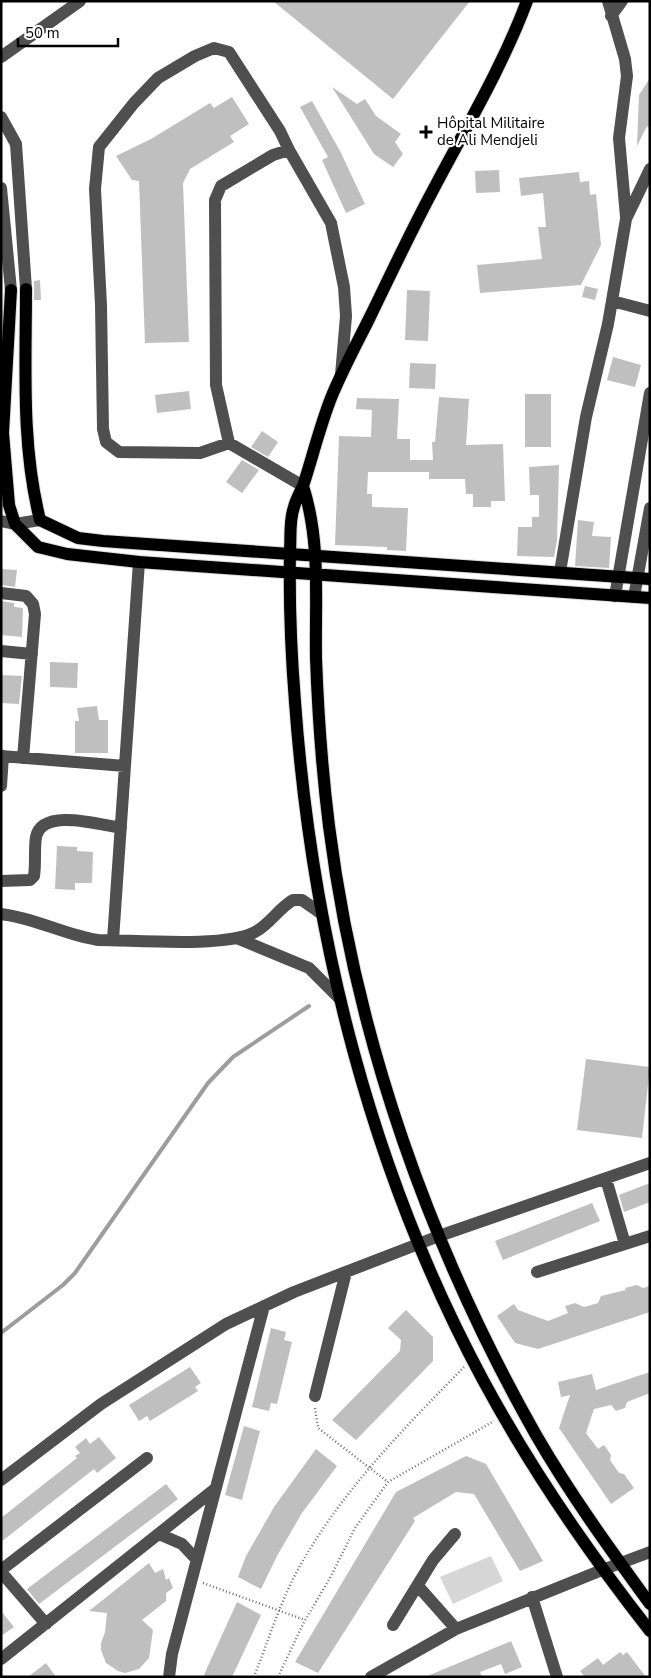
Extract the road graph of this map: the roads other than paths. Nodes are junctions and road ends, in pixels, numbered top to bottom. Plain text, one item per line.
1 (80, 1) edge
2 (527, 1) edge
3 (608, 1) edge
4 (622, 1) edge
5 (611, 16) junction
6 (1, 57) edge
7 (1, 117) edge
8 (289, 150) junction
9 (650, 169) edge
10 (1, 188) edge
11 (626, 219) junction
12 (26, 289) joint
13 (11, 290) joint
14 (612, 301) junction
15 (650, 311) edge
16 (340, 376) junction
17 (650, 393) edge
18 (229, 443) junction
19 (303, 486) junction
20 (650, 508) edge
21 (40, 520) junction
22 (1, 521) edge
23 (15, 524) junction
24 (290, 554) junction
25 (316, 555) junction
26 (139, 562) junction
27 (289, 572) junction
28 (560, 572) junction
29 (316, 574) junction
30 (618, 577) junction
31 (644, 579) edge
32 (1, 593) edge
33 (615, 596) junction
34 (634, 597) junction
35 (650, 598) edge
36 (1, 651) edge
37 (32, 654) junction
38 (2, 756) edge
39 (23, 758) junction
40 (125, 766) junction
41 (1, 786) edge
42 (121, 828) junction
43 (1, 881) edge
44 (1, 914) edge
45 (322, 914) junction
46 (239, 939) junction
47 (113, 940) junction
48 (340, 999) junction
49 (650, 1163) edge
50 (606, 1178) junction
51 (439, 1236) junction
52 (650, 1236) edge
53 (418, 1244) junction
54 (624, 1244) junction
55 (346, 1272) junction
56 (537, 1272) dead end
57 (264, 1306) junction
58 (315, 1396) road end
59 (147, 1458) dead end
60 (1, 1480) edge
61 (215, 1489) junction
62 (160, 1534) junction
63 (455, 1534) dead end
64 (650, 1552) edge
65 (197, 1560) junction
66 (619, 1563) junction
67 (602, 1570) junction
68 (1, 1571) edge
69 (418, 1586) junction
70 (532, 1598) junction
71 (650, 1604) edge
72 (46, 1624) junction
73 (393, 1625) dead end
74 (456, 1629) junction
75 (650, 1631) edge
76 (1, 1659) edge
77 (169, 1677) edge
78 (371, 1677) edge
79 (557, 1677) edge

1 - 6 street
2 - 16 main road
3 - 5 street
4 - 5 street
5 - 11 street
7 - 12 street
8 - 16 street
8 - 18 street
8 - 18 street
9 - 11 street
10 - 13 street
11 - 14 street
12 - 21 main road
13 - 23 main road
14 - 15 street
14 - 28 street
16 - 19 main road
17 - 30 street
18 - 19 street
19 - 24 main road
19 - 25 main road
20 - 31 street
21 - 23 street
21 - 24 main road
22 - 23 street
23 - 26 main road
24 - 25 main road
24 - 27 main road
25 - 28 main road
25 - 29 main road
26 - 27 main road
26 - 40 street
27 - 29 main road
27 - 45 main road
28 - 30 main road
29 - 33 main road
29 - 51 main road
30 - 31 main road
30 - 33 street
31 - 34 street
32 - 37 street
33 - 34 main road
34 - 35 main road
36 - 37 street
37 - 39 street
38 - 39 street
38 - 41 street
39 - 40 street
40 - 42 street
42 - 43 street
42 - 47 street
44 - 47 street
45 - 46 street
45 - 48 main road
46 - 47 street
46 - 48 street
48 - 53 main road
49 - 50 street
50 - 51 street
50 - 54 street
51 - 53 street
51 - 66 main road
52 - 54 street
53 - 55 street
53 - 67 main road
54 - 56 street
55 - 57 street
55 - 58 street
57 - 60 street
57 - 61 street
59 - 68 street
61 - 62 street
61 - 65 street
62 - 65 street
62 - 72 street
63 - 69 street
64 - 66 street
65 - 77 street
66 - 67 street
66 - 71 main road
67 - 70 street
67 - 75 main road
68 - 72 street
69 - 73 street
69 - 74 street
70 - 74 street
70 - 79 street
72 - 76 street
74 - 78 street

